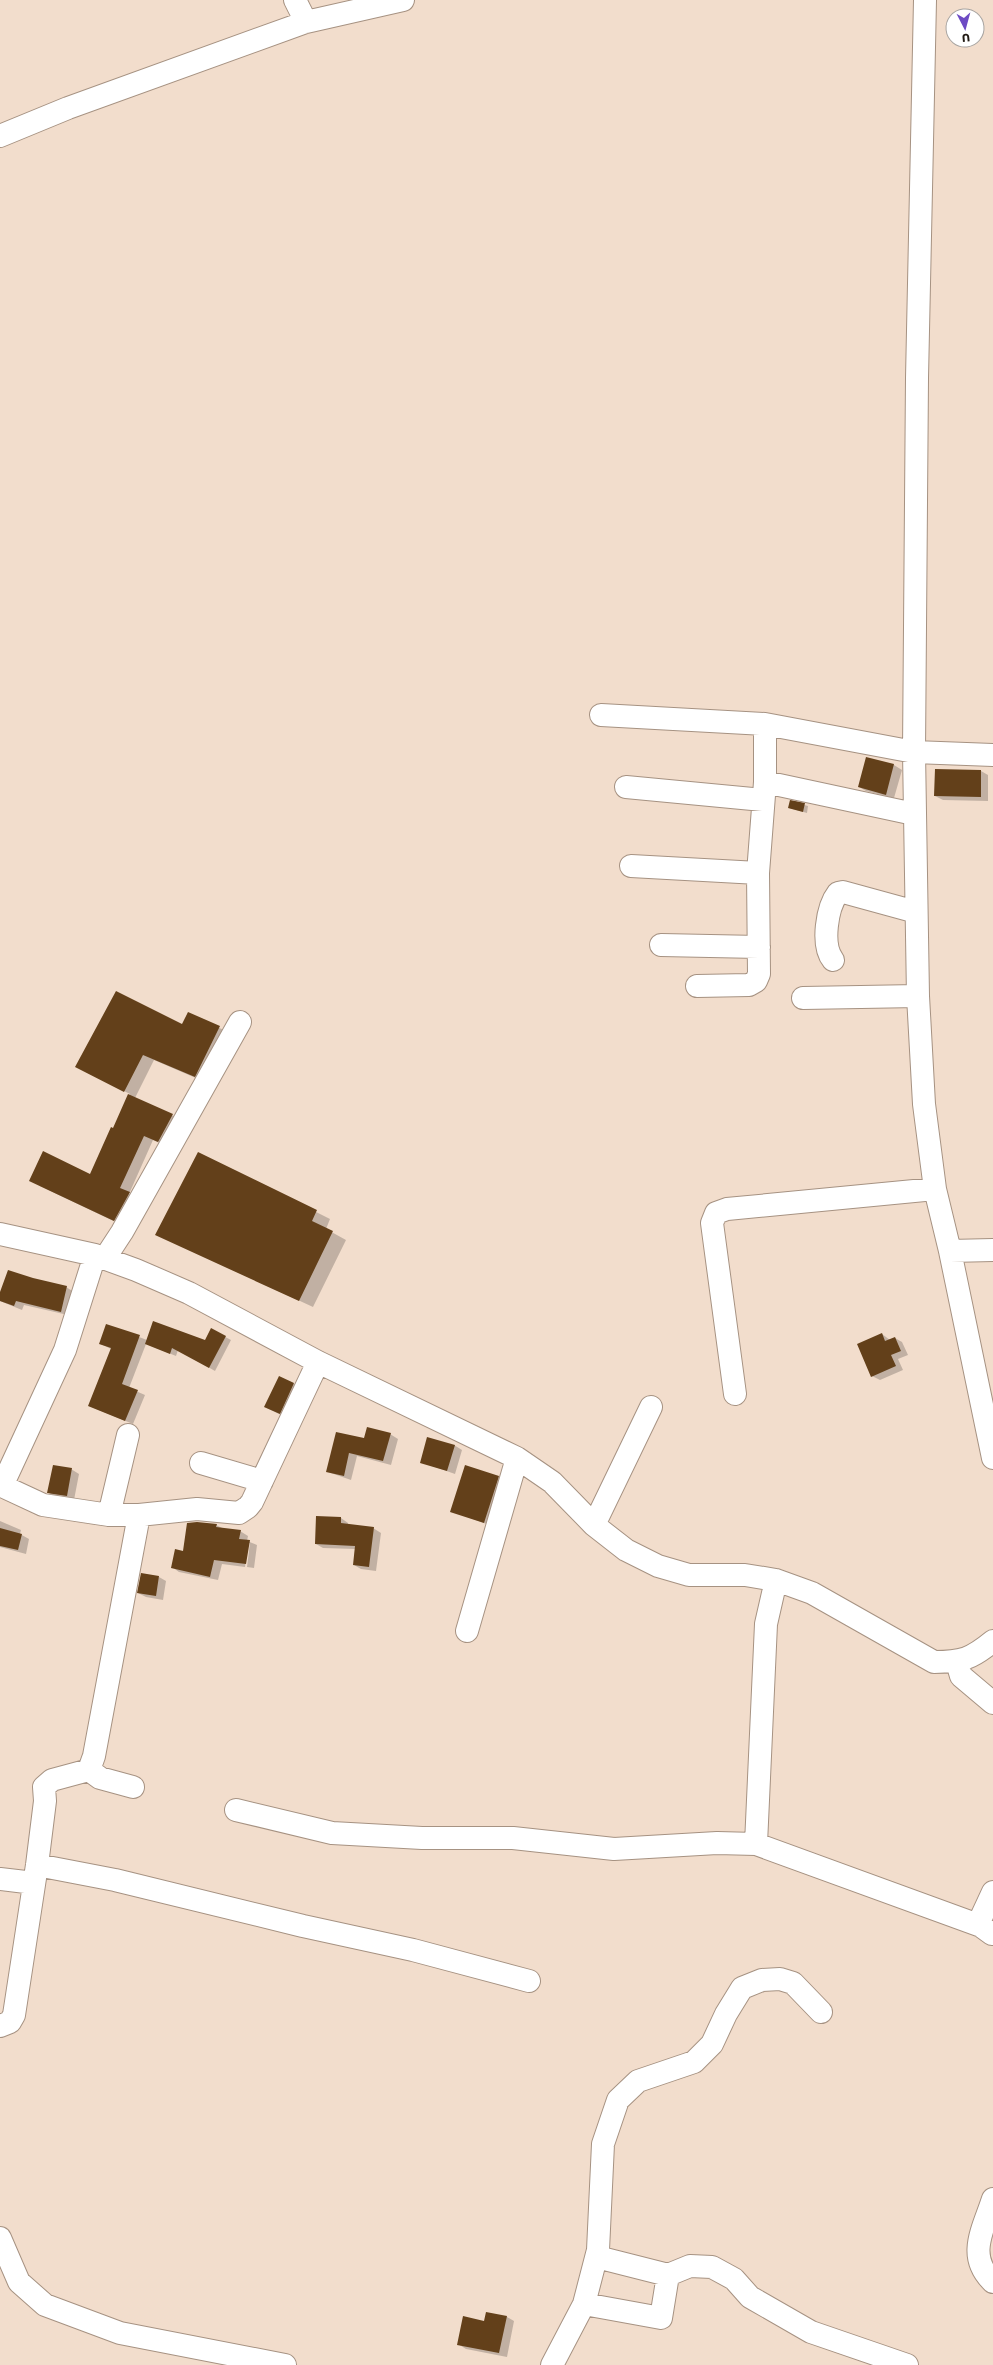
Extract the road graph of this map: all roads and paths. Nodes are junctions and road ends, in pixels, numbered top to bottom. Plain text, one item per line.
1 (295, 0) edge
2 (403, 0) edge
3 (925, 0) edge
4 (306, 22) junction
5 (0, 136) edge
6 (601, 715) dead end
7 (765, 724) junction
8 (914, 752) junction
9 (993, 755) edge
10 (626, 787) dead end
11 (764, 791) junction
12 (914, 814) junction
13 (631, 866) dead end
14 (758, 872) junction
15 (916, 912) junction
16 (661, 945) dead end
17 (759, 947) junction
18 (833, 960) dead end
19 (698, 986) dead end
20 (918, 996) junction
21 (803, 998) dead end
22 (240, 1022) dead end
23 (935, 1189) junction
24 (0, 1234) edge
25 (993, 1250) edge
26 (950, 1251) junction
27 (100, 1256) junction
28 (318, 1362) junction
29 (735, 1394) dead end
30 (651, 1407) dead end
31 (128, 1435) dead end
32 (517, 1458) junction
33 (993, 1458) edge
34 (201, 1463) dead end
35 (262, 1481) junction
36 (1, 1485) edge
37 (109, 1514) junction
38 (139, 1515) junction
39 (594, 1525) junction
40 (776, 1580) junction
41 (467, 1631) dead end
42 (993, 1641) edge
43 (957, 1662) junction
44 (993, 1703) edge
45 (89, 1770) junction
46 (133, 1787) dead end
47 (236, 1810) dead end
48 (756, 1844) junction
49 (36, 1874) junction
50 (0, 1879) edge
51 (993, 1892) edge
52 (987, 1930) edge
53 (529, 1981) dead end
54 (821, 2012) dead end
55 (0, 2026) edge
56 (993, 2199) edge
57 (0, 2238) edge
58 (597, 2257) junction
59 (668, 2275) junction
60 (993, 2282) edge
61 (584, 2304) junction
62 (285, 2365) edge
63 (552, 2365) edge
64 (907, 2365) edge

1 - 4 street
2 - 4 street
3 - 8 street
4 - 5 street
6 - 7 street
7 - 8 street
7 - 11 street
8 - 9 street
8 - 12 street
10 - 11 street
11 - 12 street
11 - 14 street
12 - 15 street
13 - 14 street
14 - 17 street
15 - 18 street
15 - 20 street
16 - 17 street
17 - 19 street
20 - 21 street
20 - 23 street
22 - 27 street
23 - 26 street
23 - 29 street
24 - 27 street
25 - 26 street
26 - 33 street
27 - 28 street
27 - 36 street
28 - 32 street
28 - 35 street
30 - 39 street
31 - 37 street
32 - 39 street
32 - 41 street
34 - 35 street
35 - 38 street
36 - 37 street
37 - 38 street
38 - 45 street
39 - 40 street
40 - 43 street
40 - 48 street
42 - 43 street
43 - 44 street
45 - 46 street
45 - 49 street
47 - 48 street
48 - 52 street
49 - 50 street
49 - 53 street
49 - 55 street
51 - 52 street
54 - 58 street
56 - 60 street
57 - 62 street
58 - 59 street
58 - 61 street
59 - 61 street
59 - 64 street
61 - 63 street

